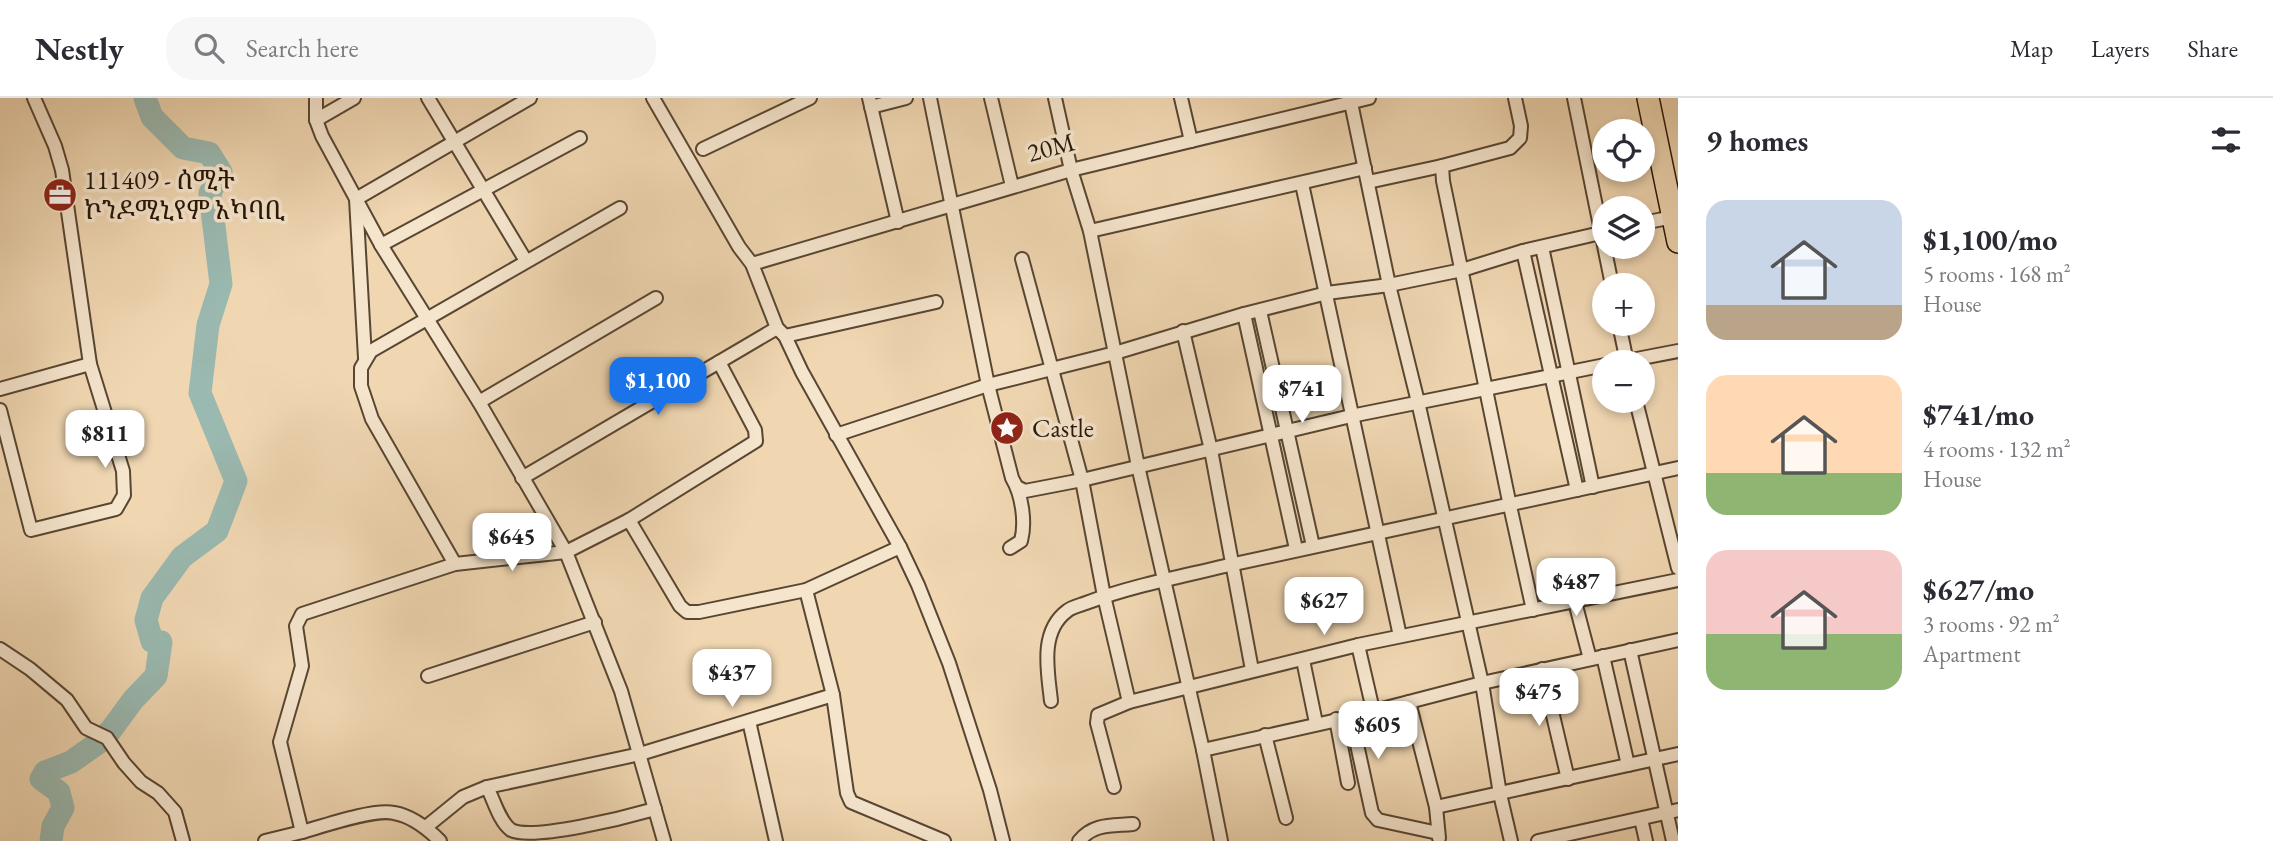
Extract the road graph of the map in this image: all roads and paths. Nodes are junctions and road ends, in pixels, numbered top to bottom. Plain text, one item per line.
1 (34, 98) edge
2 (316, 98) edge
3 (354, 98) edge
4 (428, 98) edge
5 (530, 98) edge
6 (653, 98) edge
7 (810, 98) edge
8 (906, 98) edge
9 (930, 98) edge
10 (991, 98) edge
11 (1055, 98) edge
12 (1181, 98) edge
13 (1369, 98) edge
14 (1515, 98) edge
15 (1574, 98) edge
16 (1648, 98) edge
17 (1350, 100) edge
18 (870, 103) edge
19 (316, 120) junction
20 (580, 138) dead end
21 (1191, 141) junction
22 (454, 142) junction
23 (703, 149) dead end
24 (1442, 166) junction
25 (1365, 168) junction
26 (1071, 170) junction
27 (1671, 174) edge
28 (1368, 182) junction
29 (1302, 184) junction
30 (1012, 186) junction
31 (484, 191) junction
32 (1595, 196) edge
33 (356, 199) junction
34 (951, 205) junction
35 (620, 208) dead end
36 (1673, 217) junction
37 (1655, 221) edge
38 (898, 222) junction
39 (1090, 231) junction
40 (1592, 236) edge
41 (1678, 242) edge
42 (381, 245) junction
43 (1542, 247) junction
44 (1523, 251) junction
45 (1022, 259) dead end
46 (526, 261) junction
47 (752, 264) junction
48 (1462, 270) junction
49 (1389, 285) junction
50 (1327, 293) junction
51 (656, 298) dead end
52 (936, 302) dead end
53 (1260, 311) junction
54 (1244, 314) junction
55 (427, 317) junction
56 (1183, 331) junction
57 (781, 332) junction
58 (1678, 351) edge
59 (1115, 353) junction
60 (1655, 356) edge
61 (365, 358) junction
62 (719, 362) junction
63 (90, 364) junction
64 (1592, 368) edge
65 (1053, 369) junction
66 (1568, 373) junction
67 (1552, 375) junction
68 (988, 385) junction
69 (0, 389) edge
70 (1486, 389) junction
71 (479, 402) junction
72 (1418, 402) junction
73 (0, 410) edge
74 (1639, 413) edge
75 (1351, 416) junction
76 (1287, 432) junction
77 (836, 435) junction
78 (1271, 435) junction
79 (1211, 450) junction
80 (1138, 466) junction
81 (1678, 468) edge
82 (1654, 474) junction
83 (522, 478) junction
84 (1082, 480) junction
85 (1593, 487) junction
86 (1017, 488) junction
87 (1577, 490) junction
88 (1510, 506) junction
89 (629, 520) junction
90 (1444, 520) junction
91 (1376, 532) junction
92 (1313, 545) junction
93 (900, 547) junction
94 (1010, 548) dead end
95 (1296, 550) junction
96 (566, 552) junction
97 (455, 564) junction
98 (1234, 565) junction
99 (1678, 568) edge
100 (1164, 580) junction
101 (1678, 580) edge
102 (806, 590) junction
103 (1104, 596) junction
104 (1575, 601) junction
105 (1533, 610) junction
106 (595, 622) junction
107 (1468, 623) junction
108 (1400, 636) junction
109 (1678, 640) edge
110 (1358, 645) junction
111 (0, 649) edge
112 (1630, 650) junction
113 (1603, 656) junction
114 (1590, 659) junction
115 (1303, 660) junction
116 (1542, 669) junction
117 (1252, 670) junction
118 (428, 676) dead end
119 (1482, 683) junction
120 (1188, 685) junction
121 (834, 695) junction
122 (1051, 701) dead end
123 (1129, 702) junction
124 (1409, 702) junction
125 (1373, 710) junction
126 (1351, 717) junction
127 (1336, 719) junction
128 (749, 721) junction
129 (1316, 723) junction
130 (1265, 735) junction
131 (1203, 750) junction
132 (640, 754) junction
133 (1678, 754) edge
134 (1655, 759) junction
135 (1628, 765) junction
136 (1568, 779) junction
137 (1348, 783) dead end
138 (487, 787) junction
139 (1114, 787) dead end
140 (1500, 794) junction
141 (1436, 807) junction
142 (655, 809) junction
143 (1673, 812) edge
144 (1286, 818) dead end
145 (1641, 818) junction
146 (1133, 824) dead end
147 (426, 827) junction
148 (302, 832) junction
149 (1439, 837) edge
150 (1576, 837) edge
151 (183, 841) edge
152 (265, 841) edge
153 (440, 841) edge
154 (664, 841) edge
155 (776, 841) edge
156 (944, 841) edge
157 (1003, 841) edge
158 (1079, 841) edge
159 (1221, 841) edge
160 (1511, 841) edge
161 (1538, 841) edge
162 (1646, 841) edge
163 (1673, 841) edge

1 - 63 street
2 - 19 street
3 - 19 street
4 - 22 street
5 - 22 street
6 - 47 street
7 - 23 street
8 - 18 street
9 - 34 street
10 - 30 street
11 - 26 street
12 - 21 street
13 - 17 street, 20M
14 - 24 street
15 - 32 street
16 - 27 main road
17 - 21 street, 20M
17 - 25 street
18 - 38 street
19 - 33 street
20 - 31 street
21 - 26 street, 20M
22 - 31 street
22 - 33 street
24 - 28 street
24 - 48 street
25 - 28 street
25 - 29 street
26 - 30 street, 20M
26 - 39 street
27 - 36 main road
28 - 49 street
29 - 39 street
29 - 50 street
30 - 34 street, 20M
31 - 42 street
31 - 46 street
33 - 42 street
33 - 61 street
34 - 38 street, 20M
34 - 68 street
35 - 46 street
36 - 37 street
36 - 41 main road
38 - 47 street, 20M
39 - 59 street
40 - 43 street
42 - 55 street
43 - 44 street
43 - 66 street
44 - 48 street
44 - 67 street
45 - 65 street
46 - 55 street
47 - 57 street
48 - 49 street
48 - 70 street
49 - 50 street
49 - 72 street
50 - 53 street
50 - 75 street
51 - 71 street
52 - 57 street
53 - 54 street
53 - 76 street
54 - 56 street
54 - 78 street
55 - 61 street
55 - 71 street
56 - 59 street
56 - 79 street
57 - 62 street
57 - 77 street
58 - 60 street
59 - 65 street
59 - 80 street
61 - 97 street
62 - 83 street
62 - 89 street
63 - 69 street
63 - 73 street
64 - 66 street
65 - 68 street
65 - 84 street
66 - 67 street
66 - 85 street
67 - 70 street
67 - 87 street
68 - 77 street
68 - 86 street
70 - 72 street
70 - 88 street
71 - 83 street
72 - 75 street
72 - 90 street
74 - 82 street
75 - 76 street
75 - 91 street
76 - 78 street
76 - 92 street
77 - 93 street
78 - 79 street
78 - 95 street
79 - 80 street
79 - 98 street
80 - 84 street
80 - 100 street
81 - 82 street
82 - 85 street
82 - 99 street
83 - 96 street
84 - 86 street
84 - 103 street
85 - 87 street
86 - 94 street
87 - 88 street
88 - 90 street
88 - 105 street
89 - 96 street
89 - 102 street
90 - 91 street
90 - 107 street
91 - 92 street
91 - 108 street
92 - 95 street
93 - 102 street
93 - 157 street
95 - 98 street
96 - 97 street
96 - 106 street
97 - 148 street
98 - 100 street
98 - 117 street
100 - 103 street
100 - 120 street
101 - 104 street
102 - 121 street
103 - 122 street
103 - 123 street
104 - 105 street
104 - 114 street
105 - 107 street
106 - 118 street
106 - 132 street
107 - 108 street
107 - 119 street
108 - 110 street
109 - 112 street
110 - 115 street
110 - 125 street
111 - 151 street
112 - 113 street
112 - 134 street
113 - 114 street
113 - 135 street
114 - 116 street
115 - 117 street
115 - 129 street
116 - 119 street
116 - 136 street
117 - 120 street
119 - 124 street
119 - 140 street
120 - 123 street
120 - 131 street
121 - 128 street
121 - 156 street
123 - 139 street
124 - 125 street
124 - 141 street
125 - 126 street
126 - 127 street
126 - 149 street
127 - 129 street
127 - 137 street
128 - 132 street
128 - 155 street
129 - 130 street
130 - 131 street
130 - 144 street
131 - 159 street
132 - 138 street
132 - 142 street
133 - 134 street
134 - 135 street
134 - 143 street
135 - 136 street
136 - 140 street
138 - 142 street
138 - 147 street
140 - 141 street
140 - 160 street
141 - 149 street
142 - 154 street
143 - 145 street
143 - 163 street
145 - 150 street
145 - 162 street
146 - 158 street
147 - 148 street
147 - 153 street
148 - 152 street
150 - 161 street

